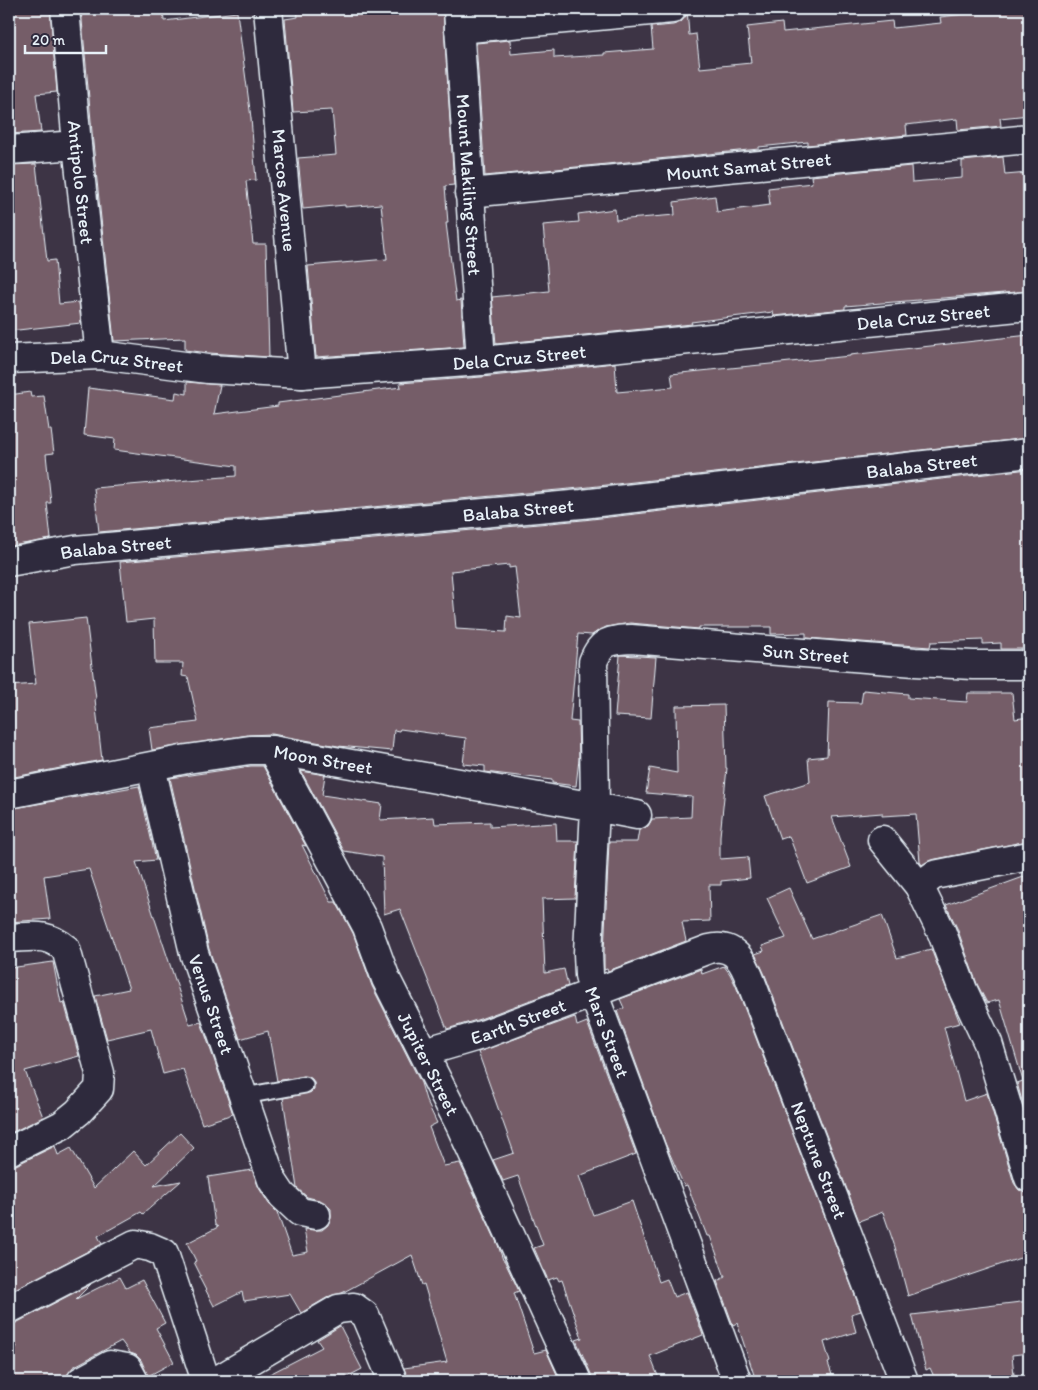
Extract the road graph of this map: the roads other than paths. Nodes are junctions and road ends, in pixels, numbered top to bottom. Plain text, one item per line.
1 (65, 9) edge
2 (268, 9) edge
3 (672, 9) edge
4 (458, 19) edge
5 (1029, 139) edge
6 (77, 145) junction
7 (9, 150) edge
8 (469, 194) junction
9 (1029, 306) edge
10 (100, 355) junction
11 (9, 359) edge
12 (481, 361) junction
13 (302, 374) junction
14 (1029, 453) edge
15 (9, 562) edge
16 (593, 662) joint
17 (1029, 665) edge
18 (272, 750) junction
19 (151, 767) junction
20 (9, 794) edge
21 (595, 807) junction
22 (637, 815) dead end
23 (882, 840) dead end
24 (1029, 856) edge
25 (919, 886) junction
26 (9, 938) edge
27 (722, 948) joint
28 (593, 992) junction
29 (424, 1052) junction
30 (305, 1085) dead end
31 (244, 1096) junction
32 (9, 1151) edge
33 (1029, 1178) edge
34 (316, 1215) dead end
35 (9, 1309) edge
36 (81, 1381) edge
37 (134, 1381) edge
38 (206, 1381) edge
39 (216, 1381) edge
40 (392, 1381) edge
41 (577, 1381) edge
42 (737, 1381) edge
43 (904, 1381) edge

1 - 6 street, Antipolo Street
2 - 13 street, Marcos Avenue
3 - 4 street
4 - 8 street, Mount Makiling Street
5 - 8 street, Mount Samat Street
6 - 7 street
6 - 10 street, Antipolo Street
8 - 12 street, Mount Makiling Street
9 - 12 street, Dela Cruz Street
10 - 11 street, Dela Cruz Street
10 - 13 street, Dela Cruz Street
12 - 13 street, Dela Cruz Street
14 - 15 street, Balaba Street
16 - 17 street, Sun Street
16 - 21 street, Mars Street
18 - 19 street, Moon Street
18 - 21 street, Moon Street
18 - 29 street, Jupiter Street
19 - 20 street, Moon Street
19 - 31 street, Venus Street
21 - 22 street, Moon Street
21 - 28 street, Mars Street
23 - 25 street
24 - 25 street
25 - 33 street
26 - 32 street
27 - 28 street, Earth Street
27 - 43 street, Neptune Street
28 - 29 street, Earth Street
28 - 42 street, Mars Street
29 - 41 street, Jupiter Street
30 - 31 lane
31 - 34 street, Venus Street
35 - 38 street
36 - 37 street
39 - 40 street

